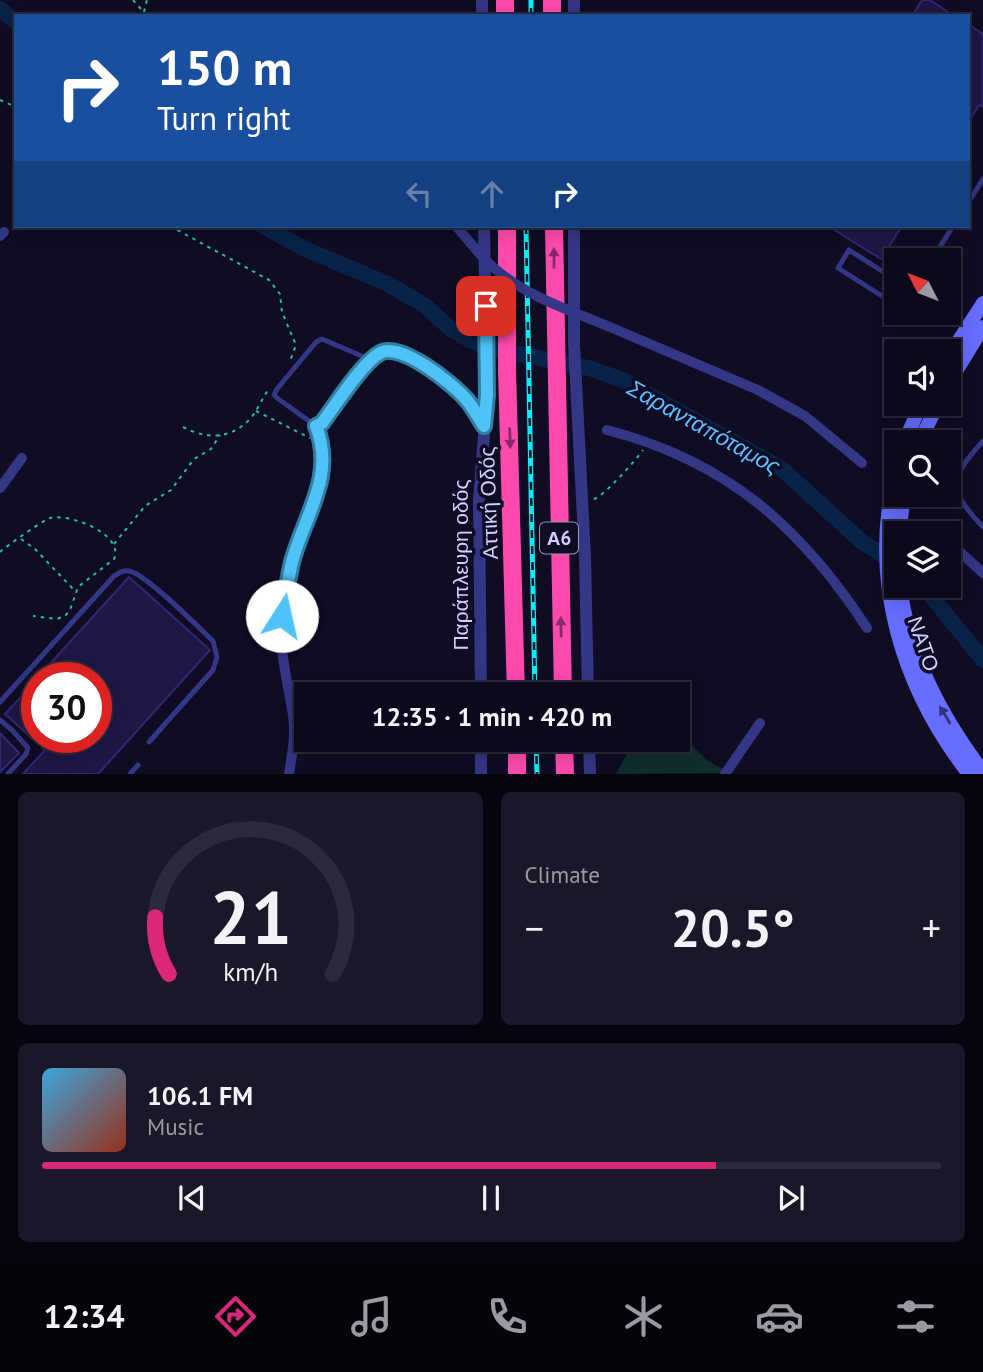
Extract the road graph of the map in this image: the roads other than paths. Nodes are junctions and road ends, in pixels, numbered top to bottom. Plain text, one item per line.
1 (983, 179) edge
2 (970, 200) edge
3 (459, 228) edge
4 (484, 228) edge
5 (507, 228) edge
6 (554, 228) edge
7 (573, 228) edge
8 (952, 228) edge
9 (939, 248) edge
10 (884, 272) edge
11 (884, 297) edge
12 (983, 303) edge
13 (983, 327) edge
14 (960, 339) edge
15 (371, 360) junction
16 (961, 363) edge
17 (428, 367) joint
18 (316, 426) junction
19 (484, 426) junction
20 (607, 430) dead end
21 (983, 441) edge
22 (319, 444) joint
23 (22, 458) dead end
24 (862, 463) dead end
25 (0, 488) edge
26 (894, 507) edge
27 (899, 507) edge
28 (894, 517) junction
29 (895, 521) edge
30 (983, 527) edge
31 (961, 553) edge
32 (983, 573) edge
33 (899, 598) edge
34 (897, 611) junction
35 (867, 628) dead end
36 (481, 682) edge
37 (516, 682) edge
38 (563, 682) edge
39 (588, 682) edge
40 (0, 702) edge
41 (0, 720) edge
42 (760, 723) dead end
43 (149, 741) dead end
44 (481, 752) edge
45 (517, 752) edge
46 (564, 752) edge
47 (589, 752) edge
48 (138, 765) dead end
49 (983, 772) edge
50 (8, 774) edge
51 (130, 774) edge
52 (289, 774) edge
53 (481, 774) edge
54 (517, 774) edge
55 (565, 774) edge
56 (590, 774) edge
57 (725, 774) edge
58 (969, 774) edge

1 - 2 lane
3 - 24 street, bridge
4 - 19 street, Παράπλευρη οδός
5 -> 37 highway, Αττική Οδός / Α6
38 -> 6 highway, Α6
7 - 39 street
8 - 9 lane
10 - 11 lane
12 - 14 main road
13 - 16 main road
15 - 17 lane
15 - 18 lane
15 - 18 lane
17 - 19 street
18 - 22 lane
19 - 36 street, Παράπλευρη οδός
20 - 35 street
21 - 30 lane
22 - 52 street
23 - 25 street
26 - 28 main road, ΝΑΤΟ
27 - 28 main road, ΝΑΤΟ
28 - 29 main road, ΝΑΤΟ
28 - 34 main road, ΝΑΤΟ
31 - 32 street
33 - 34 main road, ΝΑΤΟ
49 -> 34 main road, ΝΑΤΟ
34 - 58 main road, ΝΑΤΟ
40 - 43 lane
41 - 50 lane
42 - 57 street
44 - 53 street
45 - 54 highway
46 - 55 highway
47 - 56 street
48 - 51 lane

